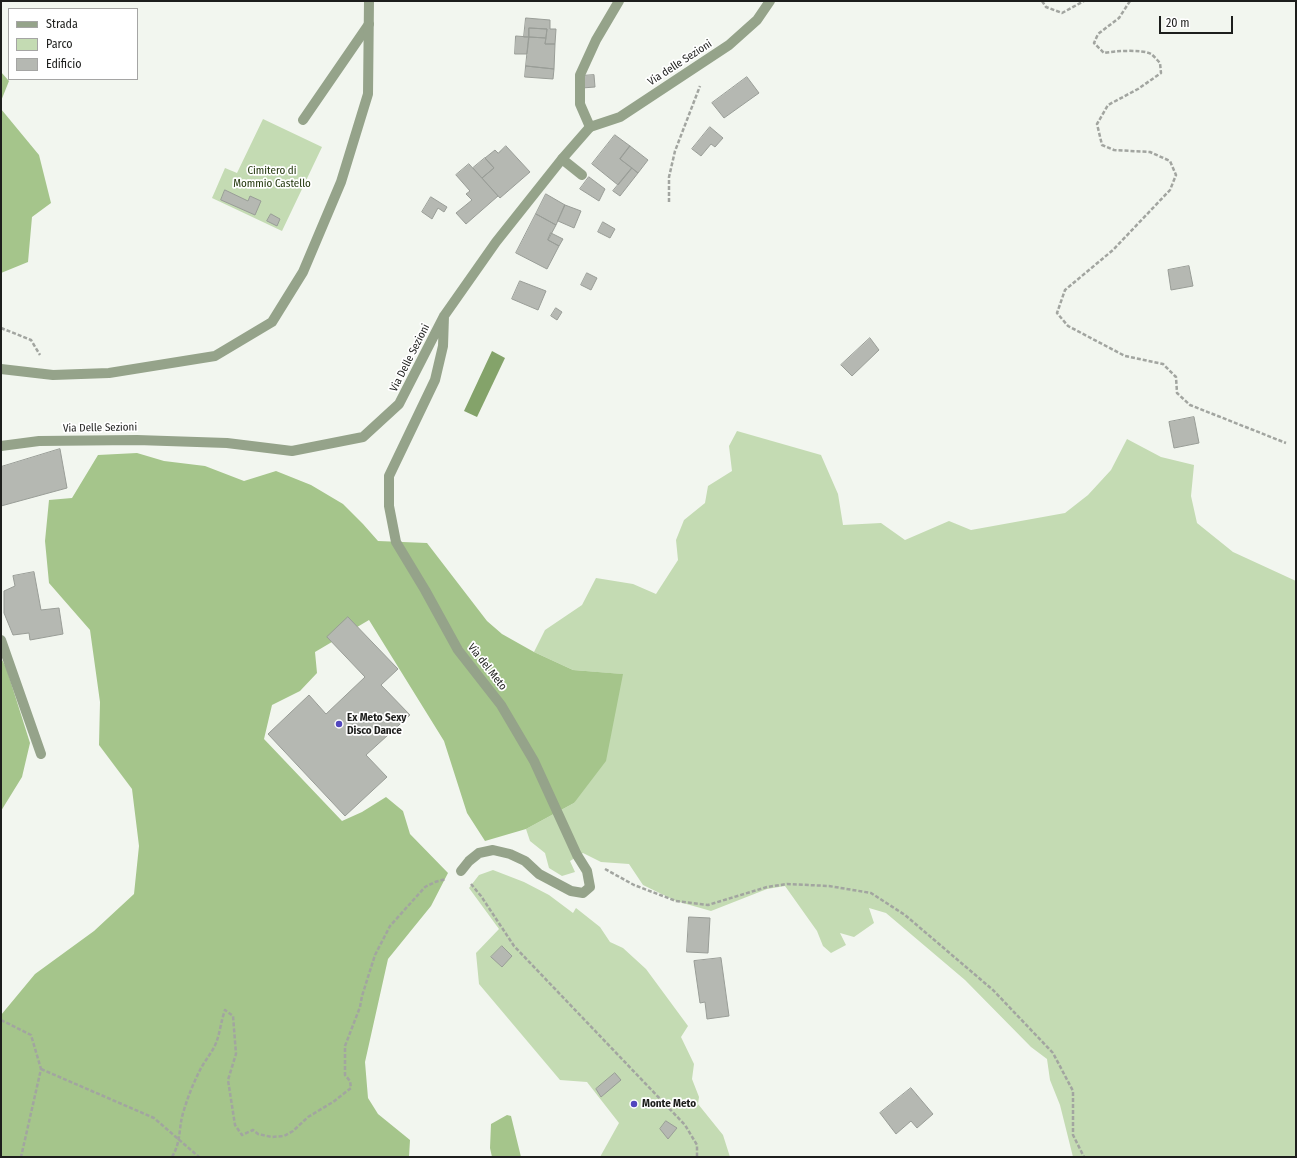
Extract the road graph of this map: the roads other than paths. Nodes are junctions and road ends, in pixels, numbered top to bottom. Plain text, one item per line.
1 (369, 1) edge
2 (619, 1) edge
3 (770, 1) edge
4 (369, 24) junction
5 (303, 120) dead end
6 (590, 127) junction
7 (562, 159) junction
8 (582, 175) dead end
9 (444, 316) junction
10 (1, 369) edge
11 (1, 446) edge
12 (1, 640) edge
13 (42, 754) dead end
14 (461, 871) road end

1 - 4 street
2 - 6 street
3 - 6 street, Via delle Sezioni
4 - 5 street
4 - 10 street
6 - 7 street, Via Delle Sezioni
7 - 8 street
7 - 9 street, Via Delle Sezioni
9 - 11 street, Via Delle Sezioni
9 - 14 street, Via del Meto
12 - 13 street

